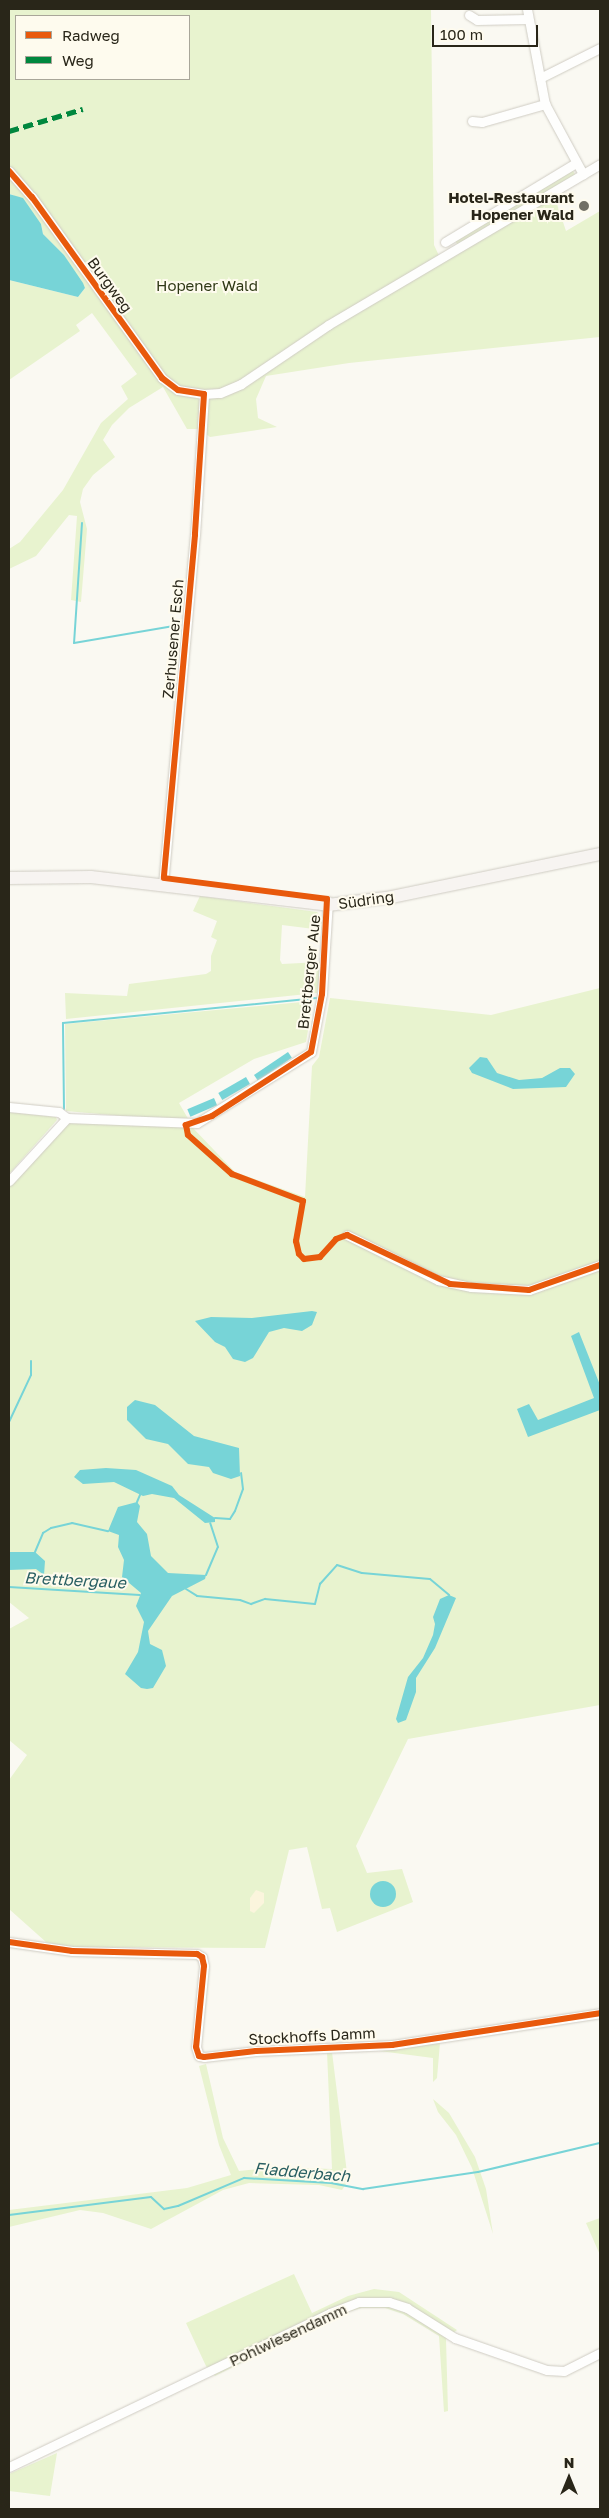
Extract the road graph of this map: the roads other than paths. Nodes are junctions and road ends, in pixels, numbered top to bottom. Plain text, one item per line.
1 (527, 9) edge
2 (469, 16) dead end
3 (528, 19) junction
4 (600, 48) edge
5 (540, 78) junction
6 (545, 104) junction
7 (472, 121) dead end
8 (576, 163) junction
9 (600, 164) edge
10 (9, 171) edge
11 (583, 174) junction
12 (445, 242) dead end
13 (204, 394) junction
14 (600, 854) edge
15 (9, 878) edge
16 (163, 885) junction
17 (328, 902) junction
18 (9, 1108) edge
19 (67, 1118) junction
20 (9, 1181) edge
21 (347, 1235) dead end
22 (600, 1265) edge
23 (9, 1942) edge
24 (600, 2013) edge
25 (600, 2353) edge
26 (9, 2467) edge

1 - 3 street
2 - 3 street
3 - 5 street
4 - 5 street
5 - 6 street
6 - 7 street
6 - 8 street
8 - 11 street
8 - 12 street
9 - 11 street, Burgweg
10 - 13 street, Burgweg
11 - 13 street, Burgweg
13 - 16 street, Zerhusener Esch
14 - 17 main road, Südring
15 - 16 main road, Südring
16 - 17 main road, Südring
17 - 19 street, Brettberger Aue
18 - 19 street, Brettberger Aue
19 - 20 street
21 - 22 street
23 - 24 street, Stockhoffs Damm
25 - 26 street, Pohlwiesendamm

